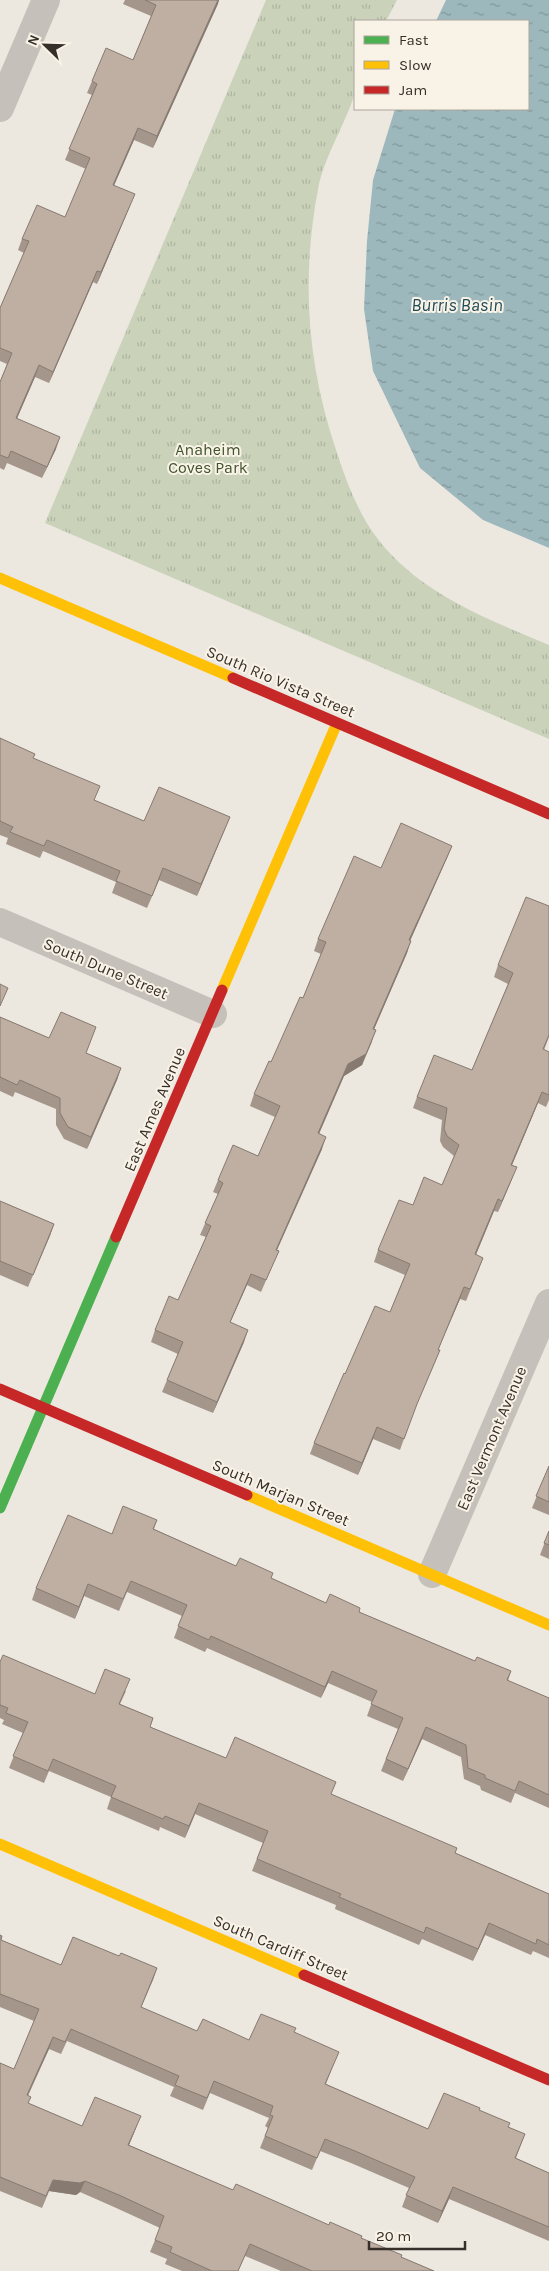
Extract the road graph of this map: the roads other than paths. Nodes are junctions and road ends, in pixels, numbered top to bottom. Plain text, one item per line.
1 (46, 0) edge
2 (0, 108) edge
3 (0, 578) edge
4 (337, 723) junction
5 (549, 814) edge
6 (0, 922) edge
7 (213, 1014) junction
8 (549, 1303) edge
9 (0, 1389) edge
10 (43, 1407) junction
11 (0, 1508) edge
12 (432, 1574) junction
13 (549, 1624) edge
14 (0, 1844) edge
15 (549, 2080) edge

1 - 2 street
3 - 4 street, South Rio Vista Street
4 - 5 street, South Rio Vista Street
4 - 7 street, East Ames Avenue
6 - 7 street, South Dune Street
7 - 10 street, East Ames Avenue
8 - 12 street, East Vermont Avenue
9 - 10 street, South Marjan Street
10 - 11 street, East Ames Avenue
10 - 12 street, South Marjan Street
12 - 13 street, South Marjan Street
14 - 15 street, South Cardiff Street

